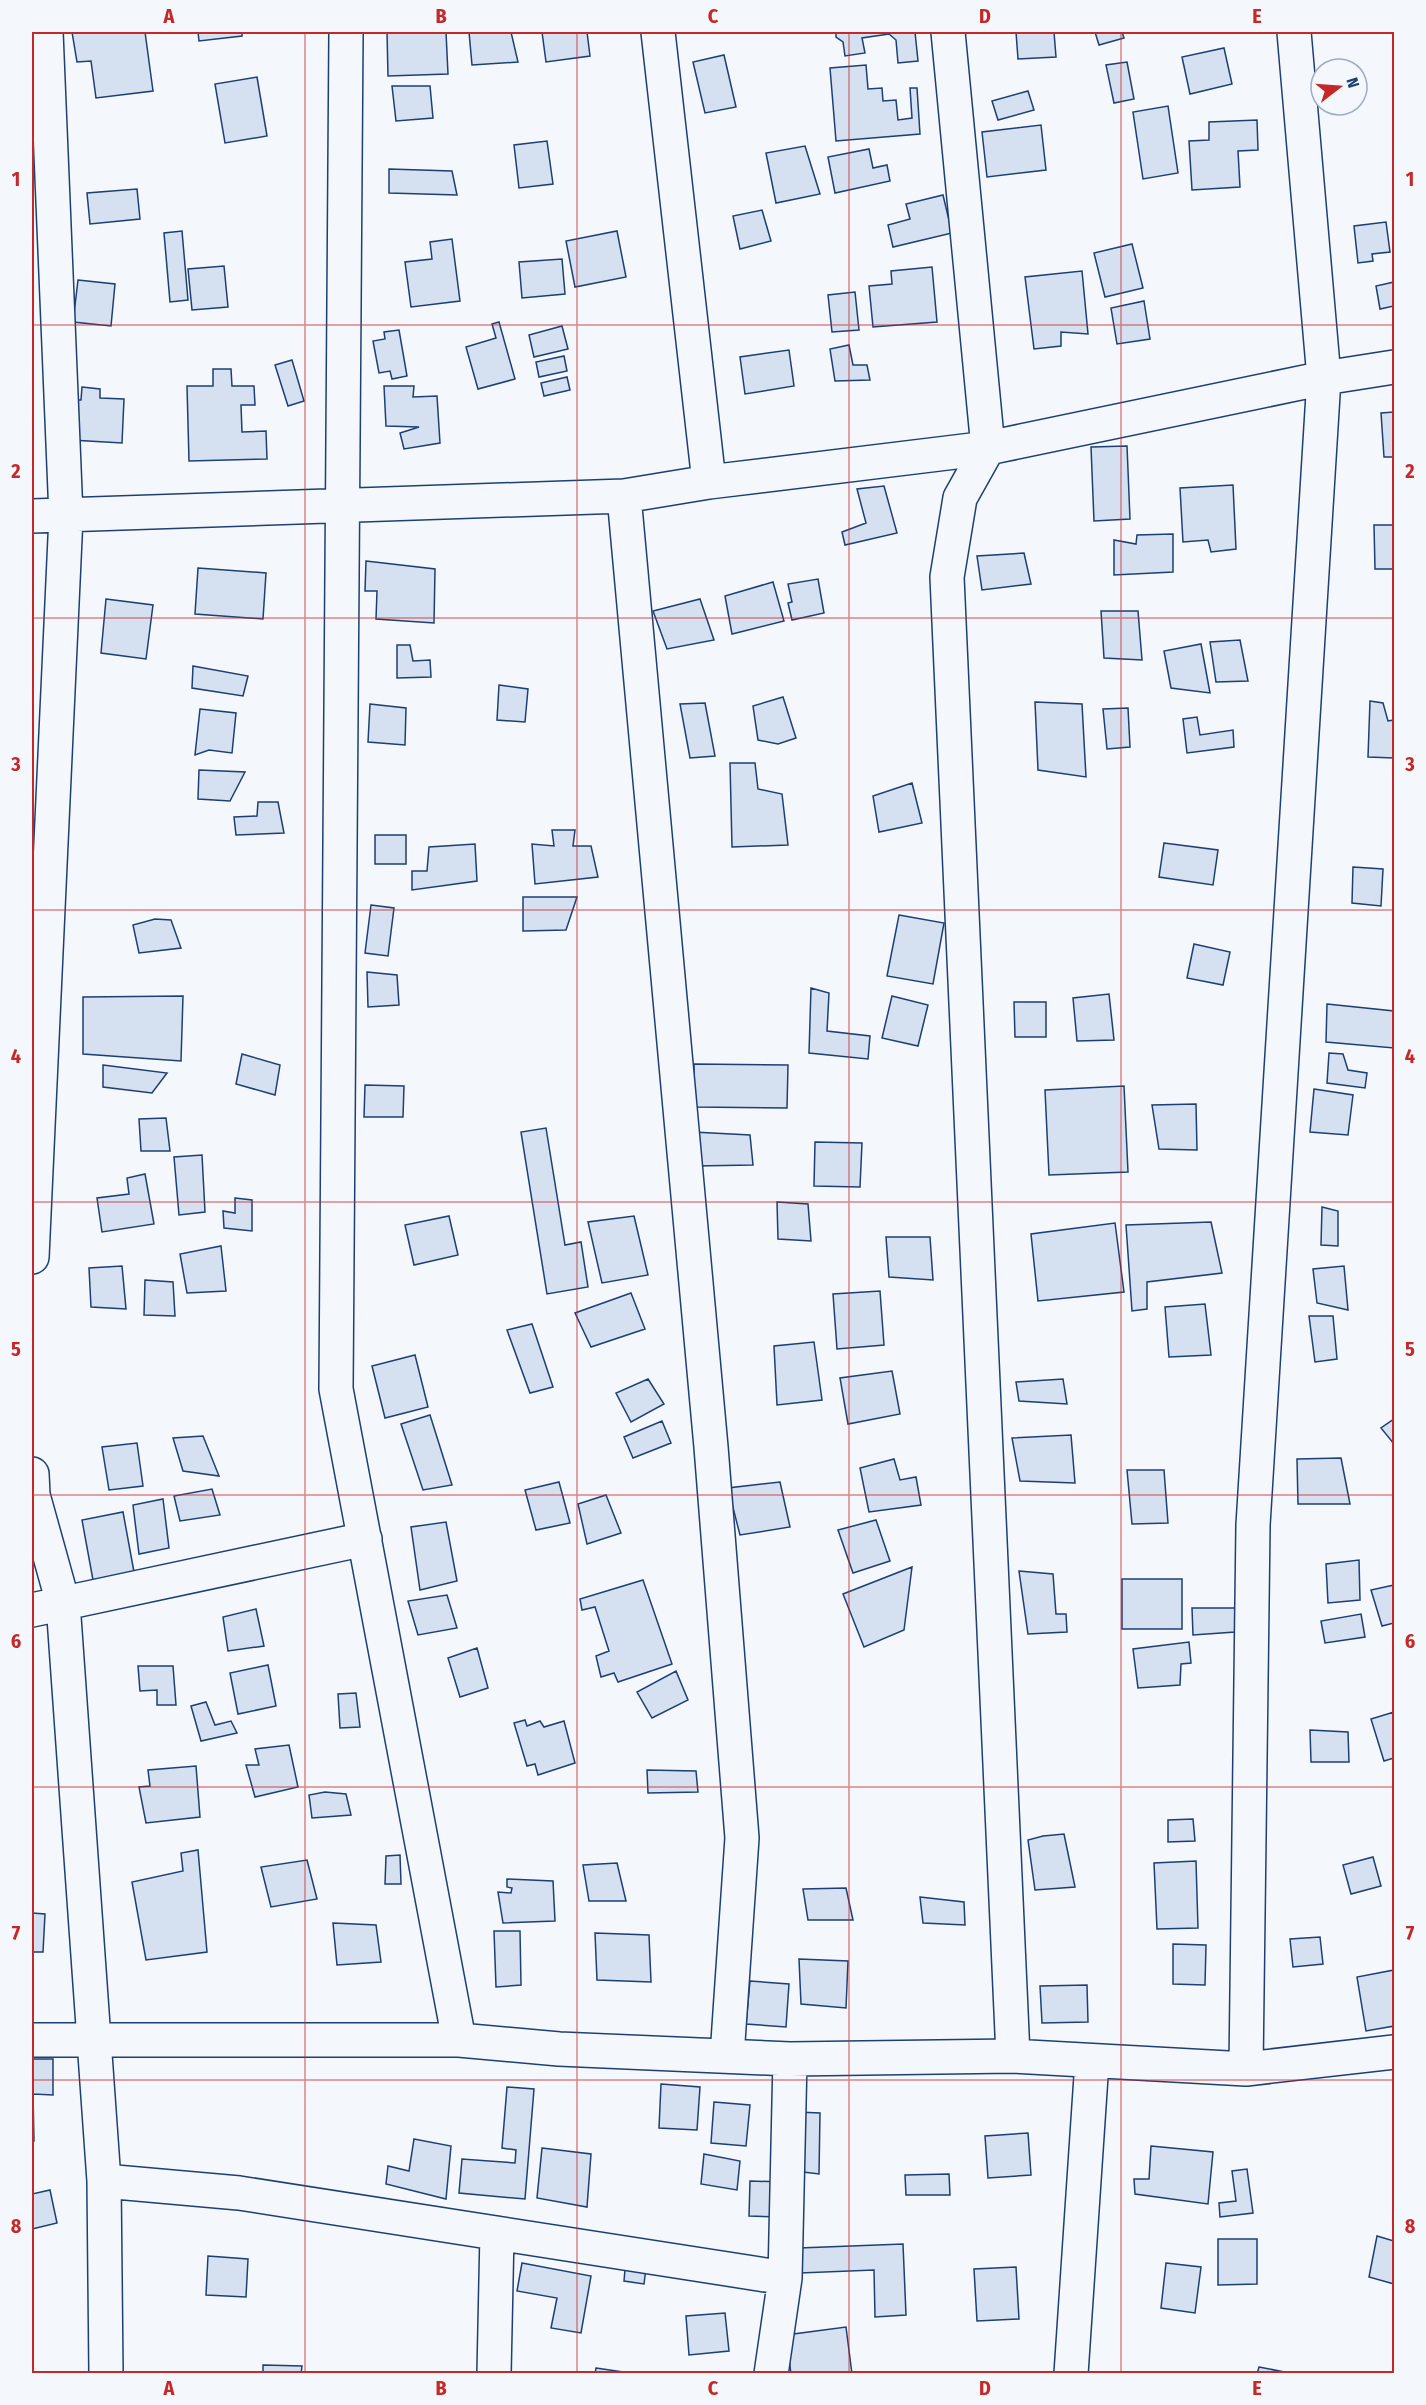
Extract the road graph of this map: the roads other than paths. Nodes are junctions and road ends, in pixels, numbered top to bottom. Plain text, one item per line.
1 (46, 32) edge
2 (346, 32) edge
3 (658, 32) edge
4 (948, 32) edge
5 (1294, 32) edge
6 (1395, 367) edge
7 (1324, 378) junction
8 (988, 447) junction
9 (709, 482) junction
10 (624, 496) junction
11 (343, 506) junction
12 (32, 516) edge
13 (66, 516) junction
14 (32, 1257) edge
15 (32, 1474) edge
16 (365, 1539) junction
17 (63, 1603) junction
18 (32, 1610) edge
19 (32, 2040) edge
20 (95, 2040) junction
21 (459, 2040) junction
22 (1395, 2052) edge
23 (727, 2056) junction
24 (1013, 2056) junction
25 (790, 2059) junction
26 (1092, 2061) junction
27 (1246, 2069) junction
28 (104, 2181) junction
29 (497, 2233) junction
30 (785, 2278) junction
31 (106, 2373) edge
32 (494, 2373) edge
33 (771, 2373) edge
34 (1071, 2373) edge

1 - 13 street
2 - 11 street
3 - 9 street
4 - 8 street
5 - 7 street
6 - 7 street
7 - 8 street
7 - 27 street
8 - 9 street
8 - 24 street
9 - 10 street
10 - 11 street
10 - 23 street
11 - 13 street
11 - 16 street
12 - 13 street
13 - 14 street
15 - 17 street
16 - 17 street
16 - 21 street
17 - 18 street
17 - 20 street
19 - 20 street
20 - 21 street
20 - 28 street
21 - 23 street
22 - 27 street
23 - 25 street
24 - 25 street
24 - 26 street
25 - 30 street
26 - 27 street
26 - 34 street
28 - 29 street
28 - 31 street
29 - 30 street
29 - 32 street
30 - 33 street

